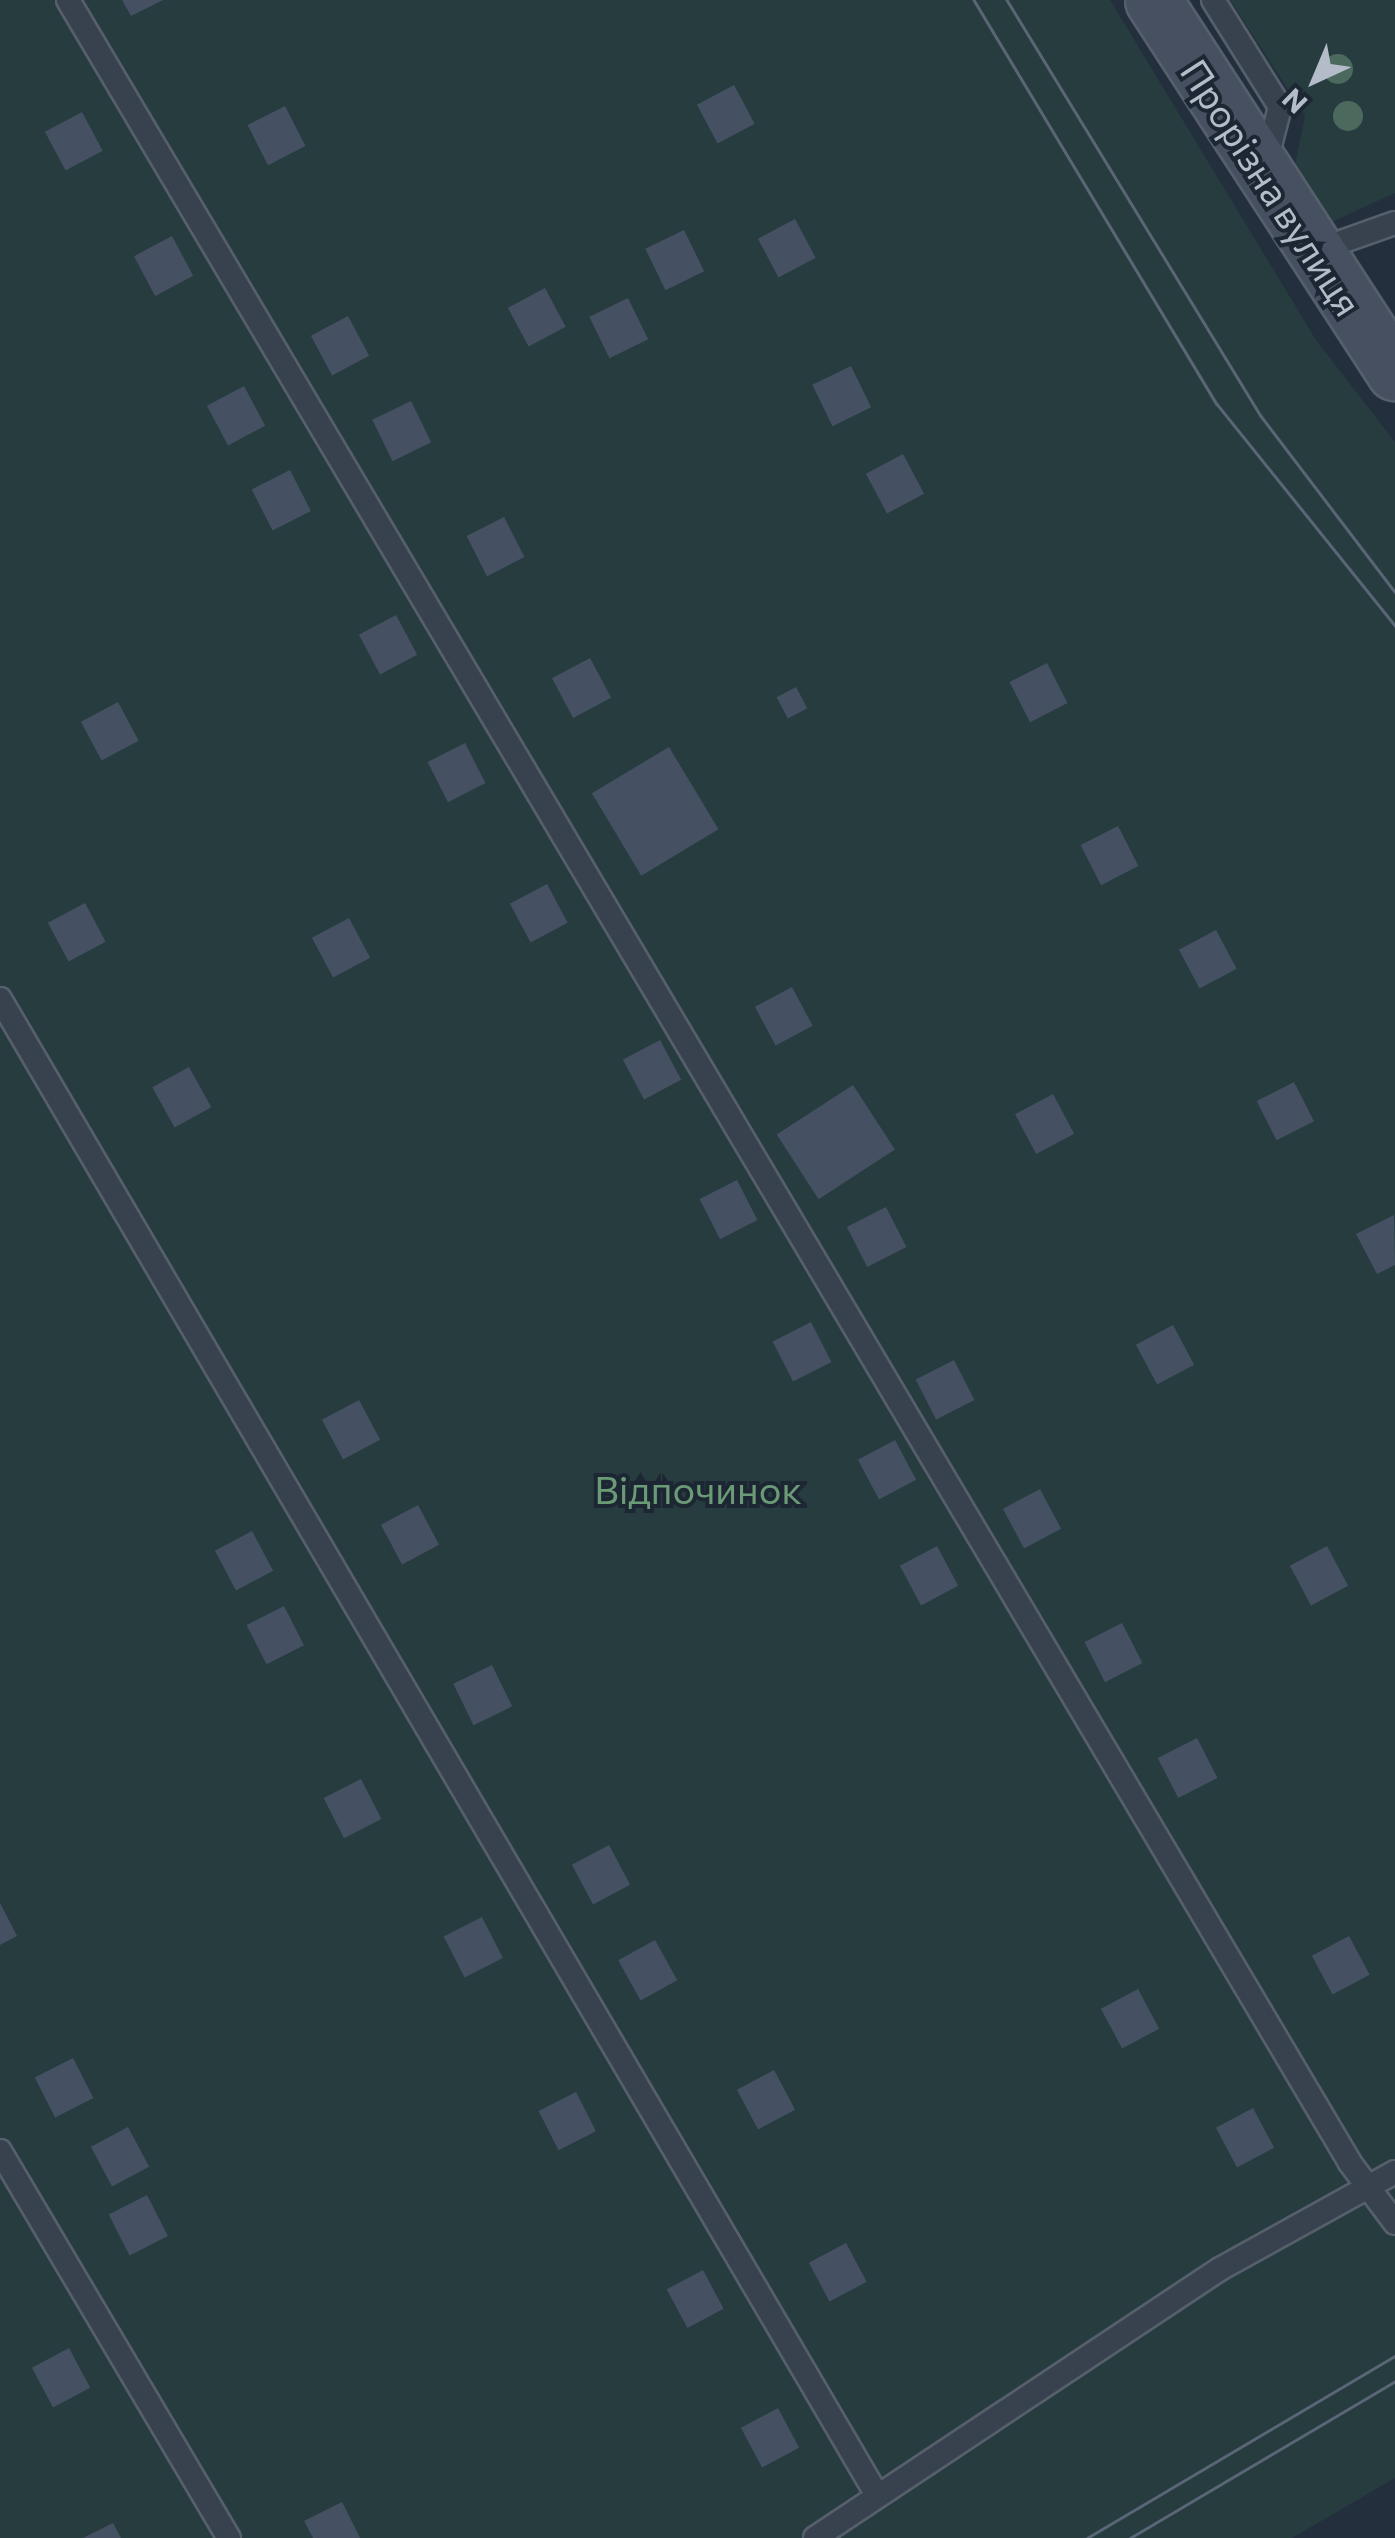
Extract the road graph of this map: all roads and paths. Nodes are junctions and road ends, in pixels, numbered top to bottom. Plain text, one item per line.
1 (68, 0) edge
2 (1153, 0) edge
3 (1213, 0) edge
4 (1262, 174) junction
5 (1395, 223) edge
6 (1313, 252) junction
7 (1395, 372) edge
8 (0, 999) edge
9 (0, 2151) edge
10 (1395, 2172) edge
11 (1369, 2188) junction
12 (1395, 2223) edge
13 (876, 2494) junction
14 (229, 2538) edge
15 (815, 2538) edge

1 - 11 lane
2 - 4 main road, Прорізна вулиця
3 - 4 lane
4 - 6 main road, Прорізна вулиця
5 - 6 lane
6 - 7 main road, Прорізна вулиця
8 - 13 lane
9 - 14 lane
10 - 11 lane
11 - 12 lane
11 - 13 lane
13 - 15 lane

